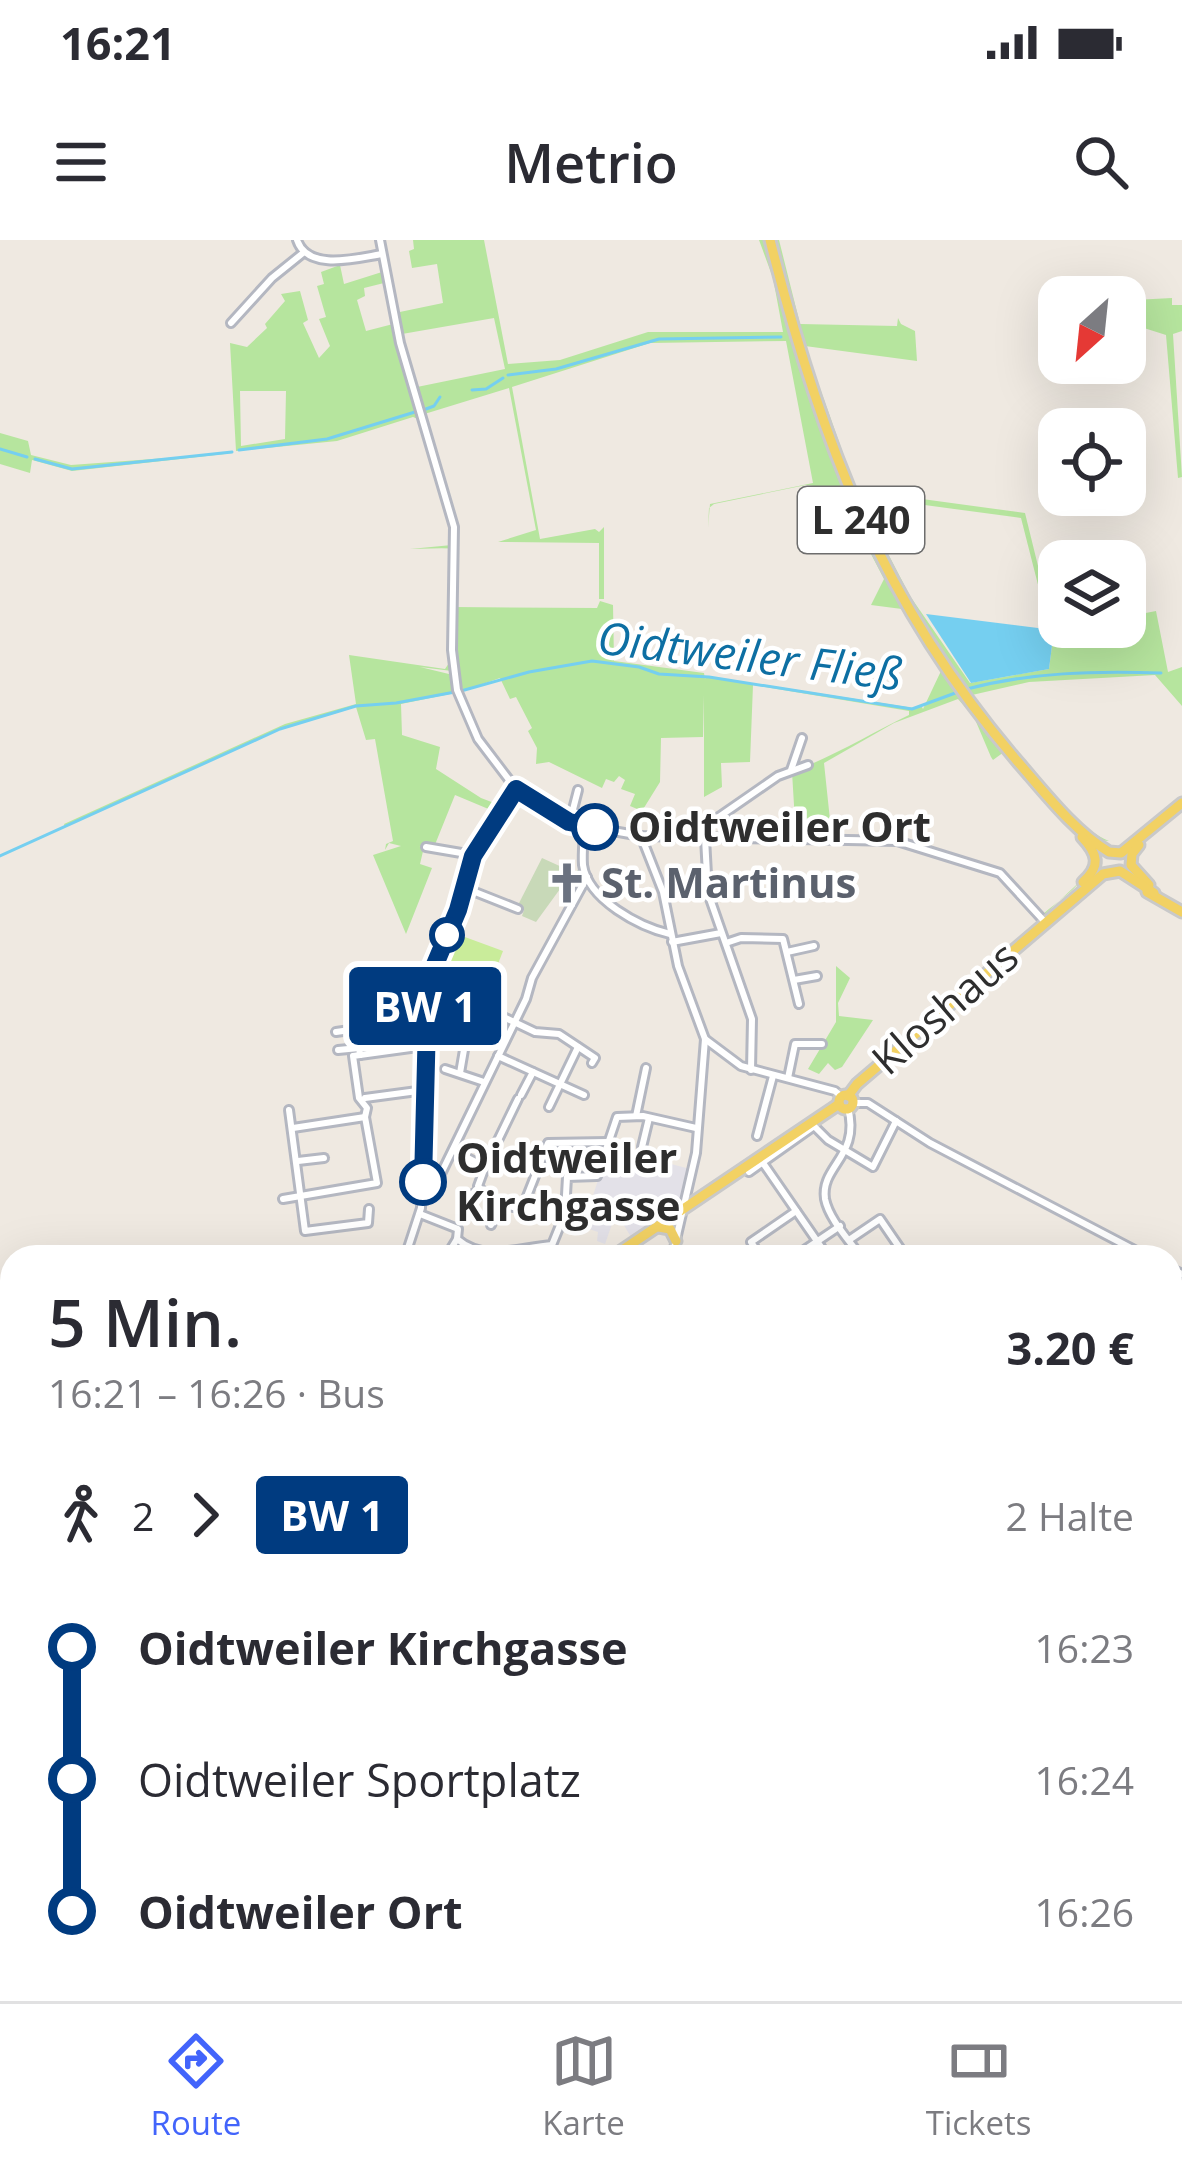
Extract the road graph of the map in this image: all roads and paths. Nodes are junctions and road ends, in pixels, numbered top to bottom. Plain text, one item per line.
1 (297, 240) edge
2 (380, 240) edge
3 (770, 240) edge
4 (303, 253) junction
5 (382, 254) junction
6 (231, 323) dead end
7 (802, 738) dead end
8 (808, 765) dead end
9 (791, 770) junction
10 (516, 789) junction
11 (578, 790) dead end
12 (1182, 803) edge
13 (1072, 821) junction
14 (569, 822) junction
15 (1156, 825) junction
16 (584, 826) junction
17 (641, 836) junction
18 (690, 837) junction
19 (705, 838) junction
20 (426, 847) dead end
21 (473, 856) junction
22 (1114, 862) junction
23 (587, 877) junction
24 (465, 888) junction
25 (1157, 895) junction
26 (1073, 896) junction
27 (518, 909) dead end
28 (1182, 911) edge
29 (1044, 921) junction
30 (722, 933) junction
31 (671, 938) junction
32 (727, 943) junction
33 (814, 946) dead end
34 (787, 952) junction
35 (817, 976) dead end
36 (794, 980) junction
37 (428, 981) junction
38 (382, 986) dead end
39 (425, 993) junction
40 (353, 1001) dead end
41 (799, 1004) dead end
42 (514, 1022) junction
43 (357, 1029) junction
44 (336, 1033) dead end
45 (705, 1039) junction
46 (465, 1044) dead end
47 (822, 1044) dead end
48 (425, 1046) junction
49 (578, 1047) junction
50 (338, 1051) dead end
51 (359, 1052) junction
52 (498, 1056) junction
53 (592, 1063) dead end
54 (646, 1068) dead end
55 (445, 1069) dead end
56 (752, 1070) junction
57 (532, 1072) junction
58 (460, 1073) junction
59 (773, 1076) junction
60 (788, 1079) junction
61 (484, 1082) junction
62 (560, 1085) junction
63 (424, 1090) junction
64 (584, 1096) dead end
65 (364, 1097) dead end
66 (847, 1100) junction
67 (549, 1107) dead end
68 (289, 1110) dead end
69 (636, 1116) junction
70 (365, 1117) junction
71 (649, 1118) junction
72 (896, 1120) junction
73 (293, 1128) junction
74 (696, 1128) junction
75 (757, 1136) dead end
76 (608, 1142) junction
77 (642, 1147) dead end
78 (454, 1151) junction
79 (847, 1151) junction
80 (324, 1158) dead end
81 (298, 1161) junction
82 (763, 1162) junction
83 (484, 1167) junction
84 (749, 1172) dead end
85 (435, 1186) dead end
86 (689, 1187) junction
87 (478, 1190) junction
88 (302, 1195) junction
89 (469, 1197) dead end
90 (699, 1197) junction
91 (283, 1198) dead end
92 (500, 1202) junction
93 (684, 1208) junction
94 (370, 1209) dead end
95 (522, 1209) junction
96 (796, 1211) junction
97 (420, 1214) junction
98 (565, 1214) junction
99 (491, 1226) dead end
100 (840, 1226) junction
101 (654, 1228) junction
102 (457, 1239) junction
103 (676, 1240) junction
104 (849, 1240) junction
105 (817, 1241) junction
106 (409, 1245) edge
107 (453, 1245) edge
108 (470, 1245) edge
109 (539, 1245) edge
110 (629, 1245) edge
111 (675, 1245) edge
112 (753, 1245) edge
113 (811, 1245) edge
114 (820, 1245) edge
115 (853, 1245) edge
116 (897, 1245) edge
117 (1126, 1245) edge

1 - 4 street
2 - 5 street
3 - 13 main road, L 240
4 - 5 street
4 - 6 street
5 - 10 street
7 - 9 street
8 - 9 street
9 - 18 street
10 - 14 street
10 - 21 street
11 - 14 street
12 - 15 main road, Kloshaus
13 - 15 main road
13 - 22 main road, L 240
13 - 26 main road
14 - 16 street
15 - 22 main road, Kloshaus
15 - 25 main road
16 - 17 street
16 - 23 street
17 - 18 street
17 - 31 street
18 - 19 street
19 - 29 street
19 - 30 street
20 - 21 street
21 - 24 street
22 - 25 main road
22 - 26 main road, Kloshaus
23 - 31 street
23 - 42 street
24 - 27 street
24 - 37 street
25 - 26 main road
25 - 28 main road
26 - 29 main road, Kloshaus
29 - 66 main road, Kloshaus
30 - 31 street
30 - 32 street
31 - 45 street
32 - 34 street
32 - 56 street
33 - 34 street
34 - 36 street
35 - 36 street
36 - 41 street
37 - 38 street
37 - 39 street
39 - 42 street
39 - 48 street
40 - 43 street
42 - 49 street
42 - 52 street
43 - 44 street
43 - 51 street
45 - 56 street
45 - 74 street
46 - 58 street
47 - 60 street
48 - 51 street
48 - 63 street
49 - 53 street
49 - 62 street
50 - 51 street
51 - 70 street
52 - 57 street
52 - 61 street
54 - 69 street
55 - 58 street
56 - 59 street
57 - 62 street
57 - 83 street
58 - 61 street
59 - 60 street
59 - 75 street
60 - 66 street
61 - 78 street
62 - 64 street
62 - 67 street
63 - 65 street
63 - 97 street
66 - 72 street
66 - 79 street
66 - 90 main road, Kloshaus
68 - 73 street
69 - 71 street
69 - 76 street
70 - 73 street
70 - 88 street
71 - 74 street
71 - 77 street
72 - 79 street
72 - 117 street
73 - 81 street
74 - 86 street
76 - 95 street
76 - 98 street
78 - 83 street
78 - 85 street
79 - 82 street
79 - 100 street
80 - 81 street
81 - 88 street
82 - 84 street
82 - 96 street
83 - 87 street
86 - 90 main road
86 - 93 street
87 - 89 street
87 - 92 street
88 - 91 street
88 - 94 street
90 - 93 main road, Kloshaus
92 - 95 street
92 - 99 street
93 - 101 main road, Kloshaus
93 - 103 street
95 - 98 street
96 - 105 street
96 - 112 street
97 - 102 street
97 - 106 street
98 - 109 street
100 - 104 street
100 - 105 street
101 - 103 main road
101 - 110 main road, Kloshaus
102 - 107 street
102 - 108 street
103 - 111 street
104 - 115 street
104 - 116 street
105 - 113 street
105 - 114 street

